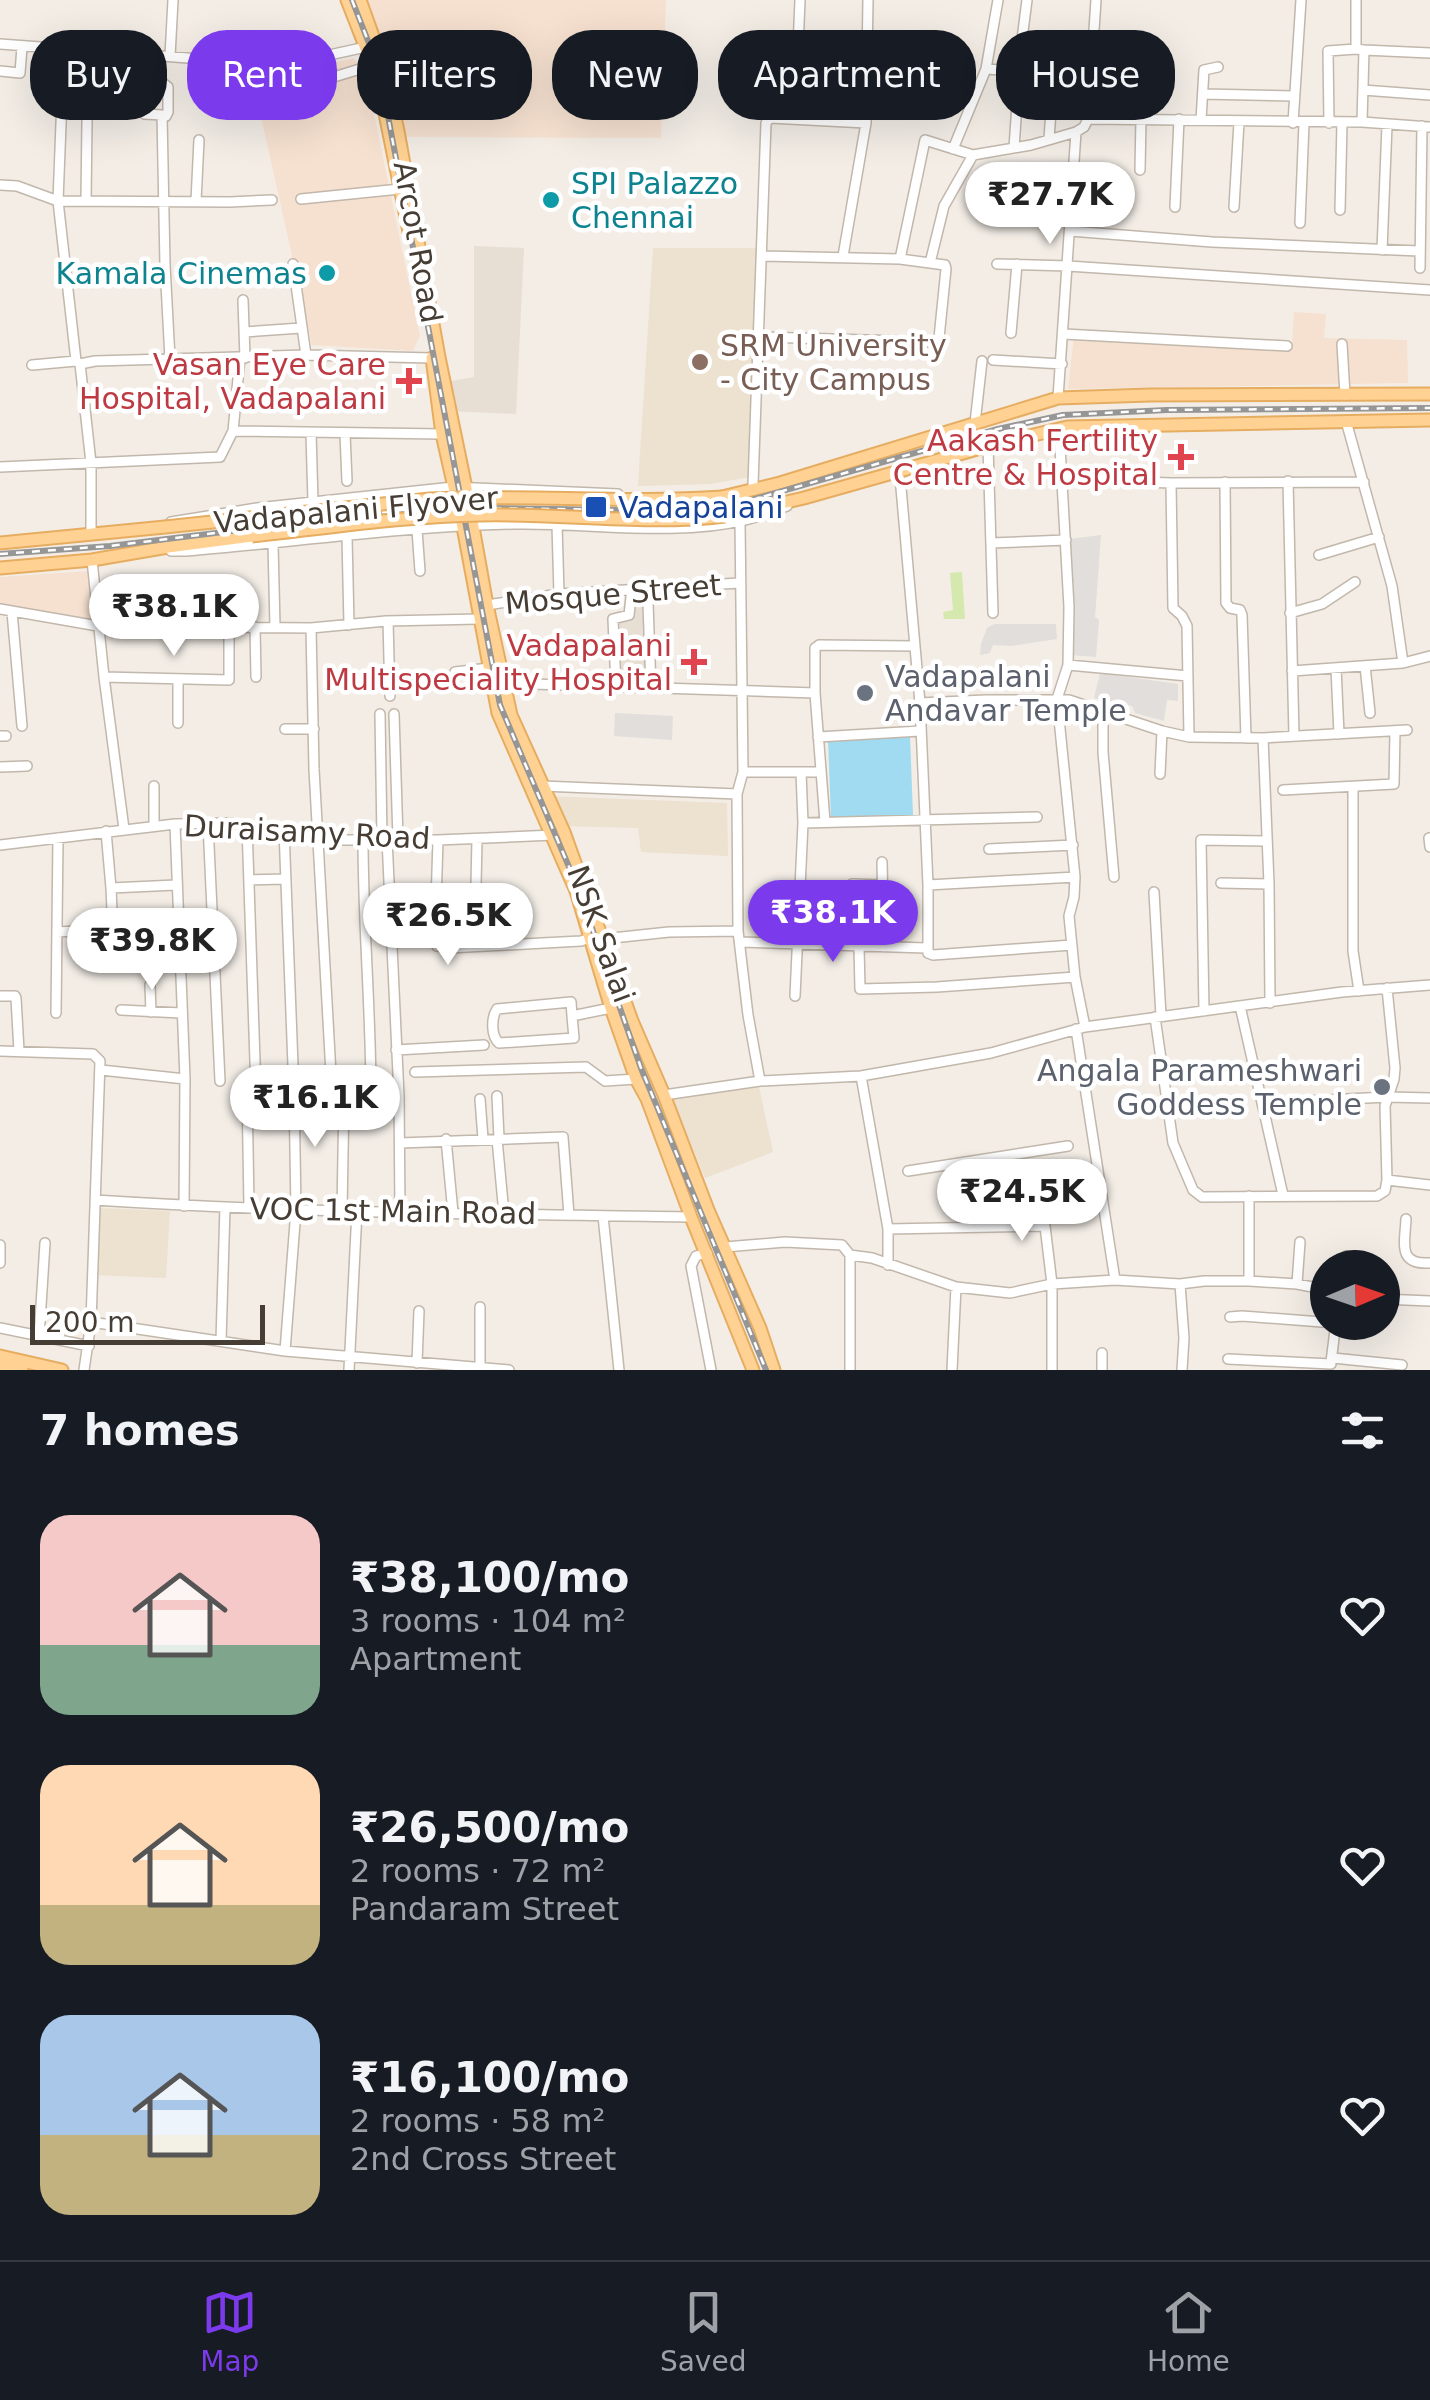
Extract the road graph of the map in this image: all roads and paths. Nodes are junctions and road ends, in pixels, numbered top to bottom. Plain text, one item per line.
1 (173, 0) edge
2 (348, 0) edge
3 (360, 0) edge
4 (800, 0) edge
5 (868, 0) edge
6 (998, 0) edge
7 (1027, 0) edge
8 (1096, 0) edge
9 (1300, 0) edge
10 (1356, 0) edge
11 (359, 30) edge
12 (799, 30) edge
13 (1023, 30) edge
14 (1094, 30) edge
15 (0, 44) edge
16 (22, 47) junction
17 (30, 47) edge
18 (357, 49) edge
19 (1360, 49) junction
20 (1430, 53) edge
21 (167, 56) edge
22 (170, 56) junction
23 (1218, 67) dead end
24 (986, 68) junction
25 (996, 69) edge
26 (0, 71) edge
27 (1363, 90) junction
28 (1203, 94) junction
29 (1430, 95) edge
30 (1294, 96) junction
31 (1175, 119) edge
32 (1179, 119) junction
33 (61, 120) edge
34 (87, 120) edge
35 (162, 120) edge
36 (386, 120) edge
37 (768, 120) edge
38 (823, 120) edge
39 (1016, 120) edge
40 (1050, 120) edge
41 (1088, 120) edge
42 (1141, 120) edge
43 (1200, 120) junction
44 (1239, 122) junction
45 (1362, 122) junction
46 (866, 123) junction
47 (1298, 123) junction
48 (1329, 123) junction
49 (1342, 123) junction
50 (1387, 124) junction
51 (1426, 127) edge
52 (1076, 132) junction
53 (1049, 139) junction
54 (199, 140) dead end
55 (1014, 148) junction
56 (952, 150) junction
57 (973, 155) junction
58 (1140, 170) dead end
59 (0, 186) edge
60 (400, 189) junction
61 (300, 199) dead end
62 (272, 200) dead end
63 (58, 201) junction
64 (86, 201) junction
65 (164, 201) junction
66 (196, 201) junction
67 (1175, 206) dead end
68 (1234, 208) dead end
69 (1000, 209) dead end
70 (1072, 209) junction
71 (1340, 210) dead end
72 (1300, 223) dead end
73 (1070, 231) junction
74 (414, 241) junction
75 (1382, 250) junction
76 (1419, 250) junction
77 (762, 256) junction
78 (843, 256) junction
79 (900, 259) junction
80 (930, 263) junction
81 (293, 264) dead end
82 (997, 264) dead end
83 (1017, 264) junction
84 (1068, 266) junction
85 (1420, 268) dead end
86 (1430, 290) edge
87 (242, 300) dead end
88 (429, 323) junction
89 (302, 328) junction
90 (244, 332) junction
91 (1011, 333) dead end
92 (1064, 334) junction
93 (760, 337) junction
94 (1342, 344) dead end
95 (1287, 346) dead end
96 (306, 355) junction
97 (242, 358) junction
98 (432, 358) junction
99 (170, 360) junction
100 (78, 362) junction
101 (1062, 364) junction
102 (32, 366) dead end
103 (1430, 394) edge
104 (1292, 395) junction
105 (1345, 395) junction
106 (1058, 398) junction
107 (1430, 420) edge
108 (1346, 421) junction
109 (975, 422) junction
110 (1292, 422) junction
111 (1058, 428) junction
112 (233, 431) junction
113 (311, 433) junction
114 (345, 434) junction
115 (442, 434) junction
116 (988, 446) junction
117 (91, 463) junction
118 (0, 468) edge
119 (898, 472) junction
120 (799, 476) junction
121 (1061, 479) junction
122 (347, 481) dead end
123 (1288, 481) junction
124 (1171, 482) junction
125 (1224, 482) junction
126 (1364, 482) junction
127 (753, 484) junction
128 (460, 487) junction
129 (514, 489) junction
130 (360, 498) junction
131 (804, 498) junction
132 (312, 502) junction
133 (740, 522) junction
134 (513, 524) junction
135 (556, 526) junction
136 (151, 527) junction
137 (468, 527) junction
138 (416, 530) junction
139 (91, 534) junction
140 (363, 535) junction
141 (346, 537) junction
142 (1379, 538) junction
143 (1066, 540) junction
144 (0, 543) edge
145 (991, 543) junction
146 (273, 544) junction
147 (154, 550) junction
148 (1319, 555) dead end
149 (92, 560) junction
150 (0, 568) edge
151 (420, 572) dead end
152 (739, 582) junction
153 (1356, 582) dead end
154 (182, 587) dead end
155 (559, 594) junction
156 (486, 605) junction
157 (0, 609) edge
158 (12, 612) junction
159 (993, 612) dead end
160 (1290, 613) junction
161 (479, 619) junction
162 (388, 621) junction
163 (349, 625) junction
164 (98, 626) junction
165 (183, 626) junction
166 (229, 627) junction
167 (255, 627) junction
168 (275, 628) junction
169 (311, 628) junction
170 (914, 646) junction
171 (1430, 656) edge
172 (1403, 662) junction
173 (1068, 664) junction
174 (1366, 666) junction
175 (488, 668) junction
176 (1336, 668) junction
177 (455, 672) dead end
178 (1292, 672) junction
179 (1188, 676) junction
180 (104, 677) junction
181 (256, 677) dead end
182 (178, 679) junction
183 (504, 683) junction
184 (616, 686) junction
185 (651, 688) junction
186 (742, 691) junction
187 (815, 693) junction
188 (390, 696) dead end
189 (1057, 698) junction
190 (920, 703) junction
191 (1104, 712) junction
192 (1370, 713) dead end
193 (380, 714) dead end
194 (394, 714) dead end
195 (178, 723) dead end
196 (22, 726) dead end
197 (314, 728) junction
198 (285, 729) dead end
199 (920, 730) junction
200 (1407, 730) dead end
201 (1394, 731) junction
202 (1162, 732) junction
203 (1339, 734) junction
204 (1294, 736) junction
205 (818, 737) junction
206 (1188, 737) junction
207 (1246, 738) junction
208 (1263, 738) junction
209 (26, 766) dead end
210 (0, 768) edge
211 (743, 772) junction
212 (801, 772) junction
213 (820, 772) junction
214 (1160, 774) dead end
215 (154, 786) dead end
216 (542, 786) junction
217 (1353, 787) junction
218 (1283, 790) dead end
219 (736, 794) junction
220 (1038, 817) dead end
221 (924, 820) junction
222 (825, 822) junction
223 (203, 823) junction
224 (802, 823) junction
225 (175, 824) junction
226 (154, 826) junction
227 (247, 826) junction
228 (124, 829) junction
229 (284, 830) junction
230 (106, 832) junction
231 (558, 834) junction
232 (319, 837) junction
233 (58, 838) junction
234 (1430, 838) edge
235 (363, 839) junction
236 (389, 839) junction
237 (477, 839) junction
238 (438, 840) junction
239 (1266, 842) junction
240 (1072, 844) junction
241 (0, 845) edge
242 (1430, 846) edge
243 (989, 849) dead end
244 (882, 862) dead end
245 (1075, 877) junction
246 (1114, 877) dead end
247 (286, 879) junction
248 (249, 880) junction
249 (1221, 883) dead end
250 (852, 884) dead end
251 (928, 884) junction
252 (1269, 884) junction
253 (476, 885) dead end
254 (882, 885) junction
255 (176, 886) junction
256 (112, 888) junction
257 (1154, 892) dead end
258 (57, 932) junction
259 (740, 937) junction
260 (96, 938) dead end
261 (597, 939) junction
262 (796, 943) junction
263 (1072, 945) junction
264 (858, 947) junction
265 (884, 947) junction
266 (927, 950) junction
267 (114, 956) dead end
268 (1075, 977) junction
269 (1430, 984) edge
270 (150, 985) dead end
271 (1387, 988) junction
272 (1358, 990) junction
273 (0, 996) edge
274 (795, 996) dead end
275 (1270, 1003) junction
276 (1240, 1006) junction
277 (611, 1008) junction
278 (121, 1010) dead end
279 (151, 1012) junction
280 (1204, 1012) junction
281 (56, 1013) dead end
282 (181, 1013) junction
283 (572, 1016) junction
284 (1158, 1016) junction
285 (1080, 1028) junction
286 (484, 1045) dead end
287 (396, 1050) junction
288 (0, 1051) edge
289 (18, 1051) junction
290 (647, 1055) junction
291 (630, 1060) junction
292 (101, 1070) junction
293 (415, 1072) dead end
294 (861, 1076) junction
295 (636, 1078) junction
296 (185, 1079) junction
297 (220, 1080) dead end
298 (760, 1081) junction
299 (252, 1090) junction
300 (294, 1092) junction
301 (332, 1092) junction
302 (664, 1095) junction
303 (344, 1096) junction
304 (371, 1096) junction
305 (399, 1096) junction
306 (497, 1096) dead end
307 (1387, 1097) junction
308 (1430, 1098) edge
309 (480, 1100) dead end
310 (1263, 1102) junction
311 (498, 1138) junction
312 (482, 1139) junction
313 (446, 1140) junction
314 (400, 1143) junction
315 (1068, 1146) dead end
316 (932, 1153) dead end
317 (1007, 1157) junction
318 (934, 1167) junction
319 (908, 1171) dead end
320 (1387, 1180) junction
321 (1430, 1185) edge
322 (1283, 1195) junction
323 (1250, 1196) junction
324 (95, 1200) junction
325 (184, 1206) junction
326 (249, 1207) junction
327 (225, 1208) junction
328 (296, 1210) junction
329 (342, 1211) junction
330 (357, 1212) junction
331 (400, 1213) junction
332 (452, 1213) junction
333 (504, 1214) junction
334 (569, 1215) junction
335 (603, 1216) junction
336 (690, 1217) junction
337 (1406, 1219) dead end
338 (1011, 1225) junction
339 (888, 1228) junction
340 (1300, 1242) dead end
341 (44, 1243) dead end
342 (0, 1245) edge
343 (725, 1247) junction
344 (707, 1253) junction
345 (850, 1255) junction
346 (0, 1263) edge
347 (1430, 1264) edge
348 (888, 1265) junction
349 (1114, 1280) junction
350 (1249, 1281) junction
351 (1052, 1284) junction
352 (1180, 1284) junction
353 (1297, 1284) junction
354 (956, 1287) junction
355 (1310, 1287) edge
356 (1400, 1299) edge
357 (1430, 1301) edge
358 (480, 1307) dead end
359 (419, 1311) dead end
360 (1230, 1317) dead end
361 (1310, 1321) edge
362 (91, 1322) junction
363 (0, 1328) edge
364 (39, 1337) junction
365 (220, 1342) junction
366 (88, 1346) junction
367 (285, 1351) junction
368 (1102, 1353) dead end
369 (0, 1356) edge
370 (349, 1356) junction
371 (1228, 1359) dead end
372 (417, 1363) junction
373 (1331, 1364) edge
374 (0, 1365) edge
375 (1402, 1365) dead end
376 (436, 1367) edge
377 (480, 1368) edge
378 (22, 1370) edge
379 (62, 1370) edge
380 (84, 1370) edge
381 (349, 1370) edge
382 (509, 1370) edge
383 (619, 1370) edge
384 (711, 1370) edge
385 (753, 1370) edge
386 (774, 1370) edge
387 (850, 1370) edge
388 (952, 1370) edge
389 (1052, 1370) edge
390 (1102, 1370) edge
391 (1182, 1370) edge

1 - 22 street
2 - 11 main road, Arcot Road
3 - 74 main road, Arcot Road
4 - 12 street
5 - 46 street
6 - 24 street
7 - 13 street
8 - 14 street
9 - 30 street
10 - 19 street
15 - 16 street
16 - 17 street
16 - 26 street
18 - 22 street
19 - 20 street
19 - 27 street
19 - 48 street
21 - 22 street
23 - 28 street
24 - 25 street
24 - 56 street
27 - 29 street
27 - 45 street
28 - 30 street
28 - 43 street
30 - 47 street
31 - 32 street
32 - 43 street
32 - 67 street
33 - 63 street
34 - 64 street
35 - 65 street
36 - 60 main road, Arcot Road
37 - 77 street
38 - 46 street
39 - 55 street
40 - 53 street
41 - 52 street
42 - 58 street
43 - 44 street
44 - 47 street
44 - 68 street
45 - 49 street
45 - 50 street
46 - 78 street
47 - 48 street
47 - 72 street
48 - 49 street
49 - 71 street
50 - 51 street
50 - 75 street
51 - 76 street
52 - 53 street
52 - 70 street
53 - 55 street
54 - 66 street
55 - 57 street
56 - 57 street
56 - 79 street
57 - 80 street
59 - 63 street
60 - 61 street
60 - 74 main road, Arcot Road
62 - 66 street
63 - 64 street
63 - 100 street
64 - 65 street
65 - 66 street
65 - 99 street
69 - 70 street
70 - 73 street
73 - 75 street
73 - 84 street
74 - 88 main road, Arcot Road
75 - 76 street
76 - 85 street
77 - 78 street
77 - 93 street
78 - 79 street
79 - 80 street
80 - 93 street
81 - 89 street
82 - 83 street
83 - 84 street
83 - 91 street
84 - 86 street
84 - 92 street
87 - 90 street
88 - 98 main road, Arcot Road
88 - 128 main road, Arcot Road
89 - 90 street
89 - 96 street
90 - 97 street
92 - 95 street
92 - 101 street
93 - 127 street
94 - 105 street
96 - 97 street
96 - 98 street
97 - 99 street
97 - 112 street
98 - 115 main road, Arcot Road
99 - 100 street
100 - 102 street
100 - 117 street
101 - 106 street
101 - 109 street
103 - 105 main road, Vadapalani Flyover
104 - 105 main road, Vadapalani Flyover
104 - 106 main road, Vadapalani Flyover
104 - 110 main road
106 - 109 main road, Vadapalani Flyover
107 - 108 main road, Vadapalani Flyover
108 - 110 main road, Vadapalani Flyover
108 - 126 street
109 - 120 main road, Vadapalani Flyover
110 - 111 main road, Vadapalani Flyover
111 - 116 main road, Vadapalani Flyover
111 - 121 street
112 - 113 street
112 - 117 street
113 - 114 street
113 - 132 street
114 - 115 street
114 - 122 street
115 - 128 main road, Arcot Road
116 - 119 main road, Vadapalani Flyover
116 - 145 street
117 - 118 street
117 - 139 street
119 - 131 main road, Vadapalani Flyover
119 - 170 street
120 - 127 street
120 - 136 main road, Vadapalani Flyover, bridge
121 - 124 street
121 - 143 street
123 - 125 street
123 - 126 street
123 - 160 street
124 - 125 street
124 - 179 street
125 - 207 street
126 - 142 street
127 - 129 street
128 - 129 street
128 - 130 street
128 - 137 main road
129 - 134 street
130 - 132 street
130 - 140 street
131 - 133 street
131 - 147 main road, Vadapalani Flyover, bridge
132 - 136 street
133 - 135 street
133 - 152 street
134 - 135 street
134 - 137 street
135 - 155 street
136 - 139 main road, Vadapalani Flyover
137 - 138 street
137 - 156 main road, NSK Salai
137 - 161 main road
138 - 140 street
138 - 151 street
139 - 144 main road, Vadapalani Flyover
140 - 141 street
141 - 146 street
141 - 163 street
142 - 148 street
142 - 172 street
143 - 145 street
143 - 173 street
145 - 159 street
146 - 147 street
146 - 168 street
147 - 149 main road, Vadapalani Flyover
149 - 150 main road, Vadapalani Flyover
149 - 164 street
152 - 155 street, Mosque Street
152 - 186 street
153 - 160 street
154 - 165 street
155 - 156 street, Mosque Street
156 - 183 main road, NSK Salai
157 - 158 street
158 - 164 street
158 - 196 street
160 - 178 street
161 - 162 street
161 - 175 main road
162 - 163 street
162 - 188 street
163 - 169 street
164 - 165 street
164 - 180 street
165 - 166 street
166 - 167 street
166 - 182 street
167 - 168 street
167 - 181 street
168 - 169 street
169 - 197 street
170 - 187 street
170 - 190 street
171 - 172 street
172 - 174 street
173 - 179 street
173 - 189 street
174 - 176 street
174 - 192 street
175 - 177 street
175 - 231 main road
176 - 178 street
176 - 203 street
178 - 204 street
179 - 206 street
180 - 182 street
180 - 228 street
182 - 195 street
183 - 184 street
183 - 216 main road, NSK Salai
184 - 185 street
184 - 185 street
185 - 186 street
186 - 187 street
186 - 211 street
187 - 205 street
189 - 190 street
189 - 191 street
189 - 240 street
190 - 199 street
191 - 202 street
191 - 246 street
193 - 236 street
194 - 236 street
197 - 198 street
197 - 232 street
199 - 205 street
199 - 221 street
200 - 201 street
201 - 203 street
201 - 217 street
202 - 206 street
202 - 214 street
203 - 204 street
204 - 208 street
205 - 213 street
206 - 207 street
207 - 208 street
208 - 239 street
209 - 210 street
211 - 212 street
211 - 219 street
212 - 213 street
212 - 224 street
213 - 222 street
215 - 226 street
216 - 219 street
216 - 231 main road, NSK Salai
217 - 218 street
217 - 272 street
219 - 259 street
220 - 221 street
221 - 222 street
221 - 251 street
222 - 224 street
223 - 225 street, Duraisamy Road
223 - 227 street, Duraisamy Road
223 - 297 street
224 - 262 street
225 - 226 street, Duraisamy Road
225 - 255 street
226 - 228 street, Duraisamy Road
227 - 229 street, Duraisamy Road
227 - 248 street
228 - 230 street, Duraisamy Road
229 - 232 street, Duraisamy Road
229 - 247 street
230 - 233 street, Duraisamy Road
230 - 256 street
231 - 237 street, Duraisamy Road
231 - 261 main road, NSK Salai
232 - 235 street, Duraisamy Road
232 - 301 street
233 - 241 street, Duraisamy Road
233 - 258 street
234 - 242 street
235 - 236 street, Duraisamy Road
235 - 304 street
236 - 238 street, Duraisamy Road
236 - 287 street
237 - 238 street, Duraisamy Road
237 - 253 street
238 - 261 street
239 - 252 street
239 - 280 street
240 - 243 street
240 - 245 street
244 - 254 street
245 - 251 street
245 - 263 street
247 - 248 street
247 - 300 street
248 - 299 street
249 - 252 street
250 - 254 street
251 - 266 street
252 - 275 street
254 - 265 street
255 - 256 street
255 - 282 street
256 - 267 street
257 - 284 street
258 - 260 street
258 - 281 street
259 - 261 street
259 - 262 street
259 - 298 street
261 - 277 main road
261 - 290 main road, NSK Salai
262 - 264 street
262 - 274 street
263 - 266 street
263 - 268 street
264 - 265 street
264 - 268 street
265 - 266 street
268 - 285 street
269 - 271 street
270 - 279 street
271 - 272 street
271 - 307 street
272 - 275 street
273 - 289 street
275 - 276 street
276 - 280 street
276 - 310 street
277 - 283 street
277 - 291 main road
278 - 279 street
279 - 282 street
280 - 284 street
282 - 296 street
283 - 283 street
284 - 285 street
284 - 323 street
285 - 294 street
285 - 349 street
286 - 287 street
287 - 305 street
288 - 289 street
289 - 292 street
290 - 291 main road
290 - 302 main road, NSK Salai
291 - 295 main road
292 - 296 street
292 - 324 street
293 - 295 street
294 - 298 street
294 - 339 street
295 - 336 main road
296 - 325 street
298 - 302 street
299 - 300 street
299 - 326 street
300 - 301 street
300 - 328 street
301 - 303 street
302 - 343 main road, NSK Salai
303 - 304 street
303 - 329 street
304 - 305 street
305 - 314 street
306 - 311 street
307 - 308 street
307 - 310 street
307 - 320 street
309 - 312 street
310 - 322 street
311 - 312 street
311 - 333 street
311 - 334 street
312 - 313 street
313 - 314 street
313 - 332 street
314 - 331 street
315 - 317 street
316 - 318 street
317 - 318 street
317 - 338 street
318 - 319 street
320 - 321 street
320 - 322 street
322 - 323 street
323 - 350 street
324 - 325 street, VOC 1st Main Road
324 - 362 street
325 - 327 street, VOC 1st Main Road
326 - 327 street, VOC 1st Main Road
326 - 328 street, VOC 1st Main Road
327 - 365 street
328 - 329 street, VOC 1st Main Road
328 - 367 street
329 - 330 street, VOC 1st Main Road
330 - 331 street, VOC 1st Main Road
330 - 370 street
331 - 332 street, VOC 1st Main Road
332 - 333 street, VOC 1st Main Road
333 - 334 street, VOC 1st Main Road
334 - 335 street, VOC 1st Main Road
335 - 336 street, VOC 1st Main Road
335 - 383 street
336 - 344 main road
337 - 347 street
338 - 339 street
338 - 351 street
339 - 348 street
340 - 353 street
341 - 364 street
342 - 346 street
343 - 345 street
343 - 386 main road, NSK Salai
344 - 384 street
344 - 385 main road
345 - 348 street
345 - 387 street
348 - 354 street
349 - 351 street
349 - 352 street
350 - 352 street
350 - 353 street
351 - 354 street
351 - 389 street
352 - 391 street
353 - 355 street
354 - 388 street
356 - 357 street
358 - 377 street
359 - 372 street
360 - 361 street
362 - 365 street
362 - 366 street
363 - 364 street
364 - 366 street
365 - 367 street
366 - 380 street
367 - 370 street
368 - 390 street
369 - 379 main road
370 - 372 street
370 - 381 street
371 - 373 street
372 - 376 street
373 - 375 street
374 - 378 main road
376 - 377 street
377 - 382 street

